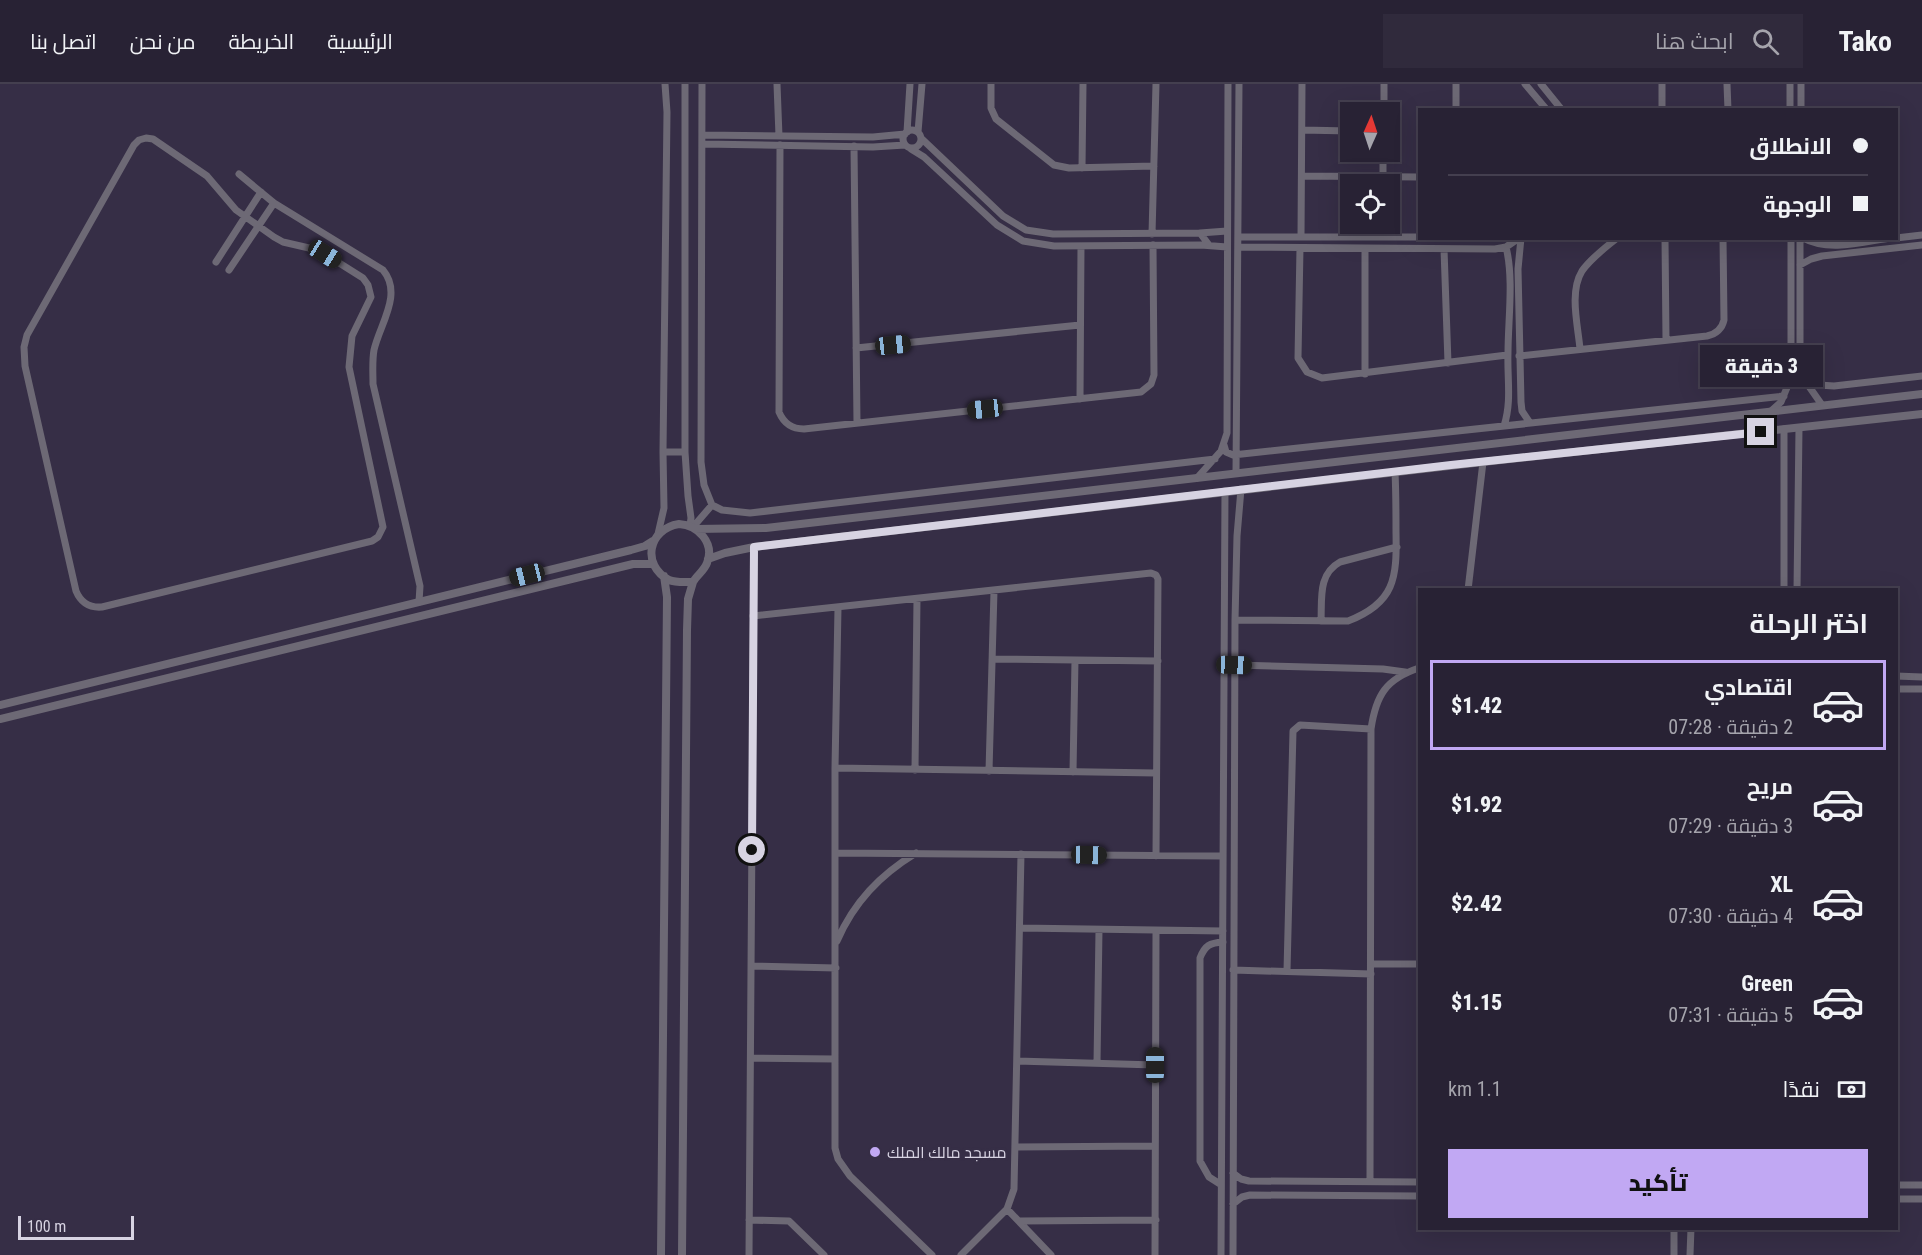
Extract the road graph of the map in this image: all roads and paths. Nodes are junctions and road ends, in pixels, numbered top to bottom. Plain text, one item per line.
1 (665, 84) edge
2 (685, 84) edge
3 (702, 84) edge
4 (777, 84) edge
5 (910, 84) edge
6 (922, 84) edge
7 (991, 84) edge
8 (1083, 84) edge
9 (1156, 84) edge
10 (1228, 84) edge
11 (1239, 84) edge
12 (1302, 84) edge
13 (1384, 84) edge
14 (1456, 84) edge
15 (1525, 84) edge
16 (1541, 84) edge
17 (1662, 84) edge
18 (1727, 84) edge
19 (1790, 84) edge
20 (1801, 84) edge
21 (1384, 102) edge
22 (1456, 108) edge
23 (1545, 108) edge
24 (1560, 108) edge
25 (1662, 108) edge
26 (1728, 108) edge
27 (1790, 108) edge
28 (1801, 108) edge
29 (1302, 130) junction
30 (1340, 130) edge
31 (918, 132) junction
32 (906, 133) junction
33 (703, 135) junction
34 (779, 136) junction
35 (922, 139) junction
36 (703, 144) junction
37 (780, 145) junction
38 (1228, 145) junction
39 (1239, 145) junction
40 (854, 146) junction
41 (908, 147) junction
42 (1154, 166) junction
43 (1082, 168) junction
44 (239, 174) dead end
45 (1302, 176) junction
46 (1340, 176) edge
47 (1400, 176) edge
48 (1418, 177) edge
49 (261, 192) junction
50 (274, 203) junction
51 (246, 217) junction
52 (257, 225) junction
53 (1227, 231) junction
54 (1200, 233) junction
55 (1152, 234) junction
56 (1921, 234) edge
57 (1238, 237) junction
58 (1301, 237) junction
59 (1418, 237) edge
60 (1898, 238) edge
61 (1517, 240) edge
62 (1520, 240) edge
63 (1615, 240) edge
64 (1665, 240) edge
65 (1723, 240) edge
66 (1791, 240) edge
67 (1801, 240) edge
68 (1806, 240) edge
69 (1873, 240) edge
70 (1153, 245) junction
71 (1209, 245) junction
72 (1830, 245) junction
73 (1922, 245) edge
74 (1081, 246) junction
75 (1227, 247) junction
76 (1506, 247) junction
77 (1238, 248) junction
78 (1300, 248) junction
79 (1365, 248) junction
80 (1444, 249) junction
81 (1830, 255) junction
82 (216, 262) dead end
83 (1800, 265) junction
84 (228, 270) dead end
85 (1509, 300) junction
86 (1518, 300) junction
87 (1227, 317) junction
88 (1237, 318) junction
89 (1080, 325) junction
90 (1666, 340) junction
91 (856, 348) junction
92 (1580, 350) junction
93 (1508, 355) junction
94 (1519, 356) junction
95 (1448, 363) junction
96 (1365, 374) junction
97 (1922, 376) edge
98 (1790, 383) junction
99 (1808, 385) junction
100 (1922, 394) edge
101 (1785, 396) junction
102 (1080, 399) junction
103 (1822, 405) junction
104 (1521, 406) junction
105 (1509, 407) junction
106 (1771, 411) junction
107 (1922, 414) edge
108 (857, 423) junction
109 (1530, 423) junction
110 (1504, 426) junction
111 (1799, 428) junction
112 (1784, 429) junction
113 (1224, 446) junction
114 (1469, 446) junction
115 (663, 452) junction
116 (685, 452) junction
117 (1236, 455) junction
118 (1215, 459) junction
119 (1483, 462) junction
120 (1470, 463) junction
121 (1236, 472) junction
122 (1395, 472) junction
123 (1197, 477) junction
124 (1241, 489) junction
125 (1225, 491) junction
126 (712, 506) junction
127 (693, 527) junction
128 (1226, 535) junction
129 (1237, 536) junction
130 (656, 537) junction
131 (754, 547) junction
132 (1397, 547) junction
133 (593, 559) junction
134 (708, 559) junction
135 (653, 564) junction
136 (597, 572) junction
137 (664, 576) junction
138 (693, 582) junction
139 (1468, 588) edge
140 (1784, 588) edge
141 (1797, 588) edge
142 (994, 591) junction
143 (917, 599) junction
144 (419, 602) junction
145 (838, 608) junction
146 (753, 616) junction
147 (1235, 620) junction
148 (1321, 621) junction
149 (283, 635) junction
150 (287, 649) junction
151 (992, 658) junction
152 (1075, 660) junction
153 (1158, 661) junction
154 (1234, 665) junction
155 (1418, 668) edge
156 (1405, 672) junction
157 (1898, 676) edge
158 (1922, 677) edge
159 (1898, 689) edge
160 (1922, 689) edge
161 (0, 705) edge
162 (0, 719) edge
163 (1371, 729) junction
164 (835, 768) junction
165 (915, 770) junction
166 (988, 771) junction
167 (1073, 772) junction
168 (1156, 773) junction
169 (835, 853) junction
170 (916, 854) junction
171 (1021, 855) junction
172 (1156, 856) junction
173 (1222, 856) junction
174 (1020, 928) junction
175 (1099, 930) junction
176 (1156, 931) junction
177 (1223, 931) junction
178 (1223, 942) junction
179 (836, 944) junction
180 (1371, 964) junction
181 (1418, 964) edge
182 (752, 966) junction
183 (836, 968) junction
184 (1233, 970) junction
185 (1287, 971) junction
186 (1371, 974) junction
187 (1222, 1002) junction
188 (1233, 1002) junction
189 (751, 1058) junction
190 (835, 1059) junction
191 (1017, 1061) junction
192 (1097, 1063) junction
193 (1155, 1065) junction
194 (1015, 1146) junction
195 (1155, 1146) junction
196 (1233, 1173) junction
197 (1370, 1181) junction
198 (1418, 1182) edge
199 (1220, 1184) junction
200 (1898, 1185) edge
201 (1922, 1185) edge
202 (1418, 1196) edge
203 (1898, 1199) edge
204 (1922, 1199) edge
205 (1233, 1204) junction
206 (1007, 1209) junction
207 (749, 1220) junction
208 (1156, 1220) junction
209 (1019, 1221) junction
210 (1674, 1230) edge
211 (1691, 1230) edge
212 (660, 1255) edge
213 (681, 1255) edge
214 (749, 1255) edge
215 (824, 1255) edge
216 (932, 1255) edge
217 (961, 1255) edge
218 (1051, 1255) edge
219 (1155, 1255) edge
220 (1221, 1255) edge
221 (1233, 1255) edge
222 (1674, 1255) edge
223 (1690, 1255) edge

1 - 115 street
2 - 116 street
3 - 33 street
4 - 34 street
5 - 32 street
6 - 31 street
7 - 43 street
8 - 43 street
9 - 42 street
10 - 38 street
11 - 39 street
12 - 29 street
13 - 21 street
14 - 22 street
15 - 23 street
16 - 24 street
17 - 25 street
18 - 26 street
19 - 27 street
20 - 28 street
29 - 30 street
29 - 45 street
31 - 32 street
31 - 35 street
32 - 34 street
32 - 41 street
33 - 34 street
33 - 36 street
35 - 41 street
35 - 55 street
36 - 37 street
36 - 126 street
37 - 40 street
37 - 108 street
38 - 39 street
38 - 53 street
39 - 57 street
40 - 41 street
40 - 91 street
41 - 74 street
42 - 43 street
42 - 55 street
44 - 49 street
45 - 46 street
45 - 58 street
47 - 48 street
49 - 50 street
49 - 51 street
50 - 52 street
50 - 144 street
51 - 52 street
51 - 52 street
51 - 82 street
52 - 84 street
53 - 54 street
53 - 75 street
54 - 55 street
54 - 71 street
56 - 60 street
57 - 58 street
57 - 77 street
58 - 59 street
61 - 76 street
62 - 86 street
63 - 92 street
64 - 90 street
65 - 90 street
66 - 98 street
67 - 83 street
68 - 72 street
69 - 72 street
70 - 71 street
70 - 74 street
70 - 102 street
71 - 75 street
72 - 81 street
73 - 81 street
74 - 89 street
75 - 87 street
76 - 80 street
76 - 85 street
77 - 78 street
77 - 88 street
78 - 79 street
78 - 96 street
79 - 80 street
79 - 96 street
80 - 95 street
81 - 83 street
83 - 99 street
85 - 86 street
85 - 93 street
86 - 94 street
87 - 88 street
87 - 113 street
88 - 117 street
89 - 91 street
89 - 102 street
90 - 92 street
91 - 108 street
92 - 94 street
93 - 95 street
93 - 105 street
94 - 104 street
95 - 96 street
97 - 99 street
98 - 99 street
98 - 101 street
99 - 103 street
100 - 103 street
101 - 106 street
101 - 109 street
102 - 108 street
103 - 106 street
104 - 105 street
104 - 109 street
105 - 110 street
106 - 114 street
107 - 111 street
109 - 110 street
110 - 117 street
111 - 112 street
111 - 141 street
112 - 119 street
112 - 140 street
113 - 117 street
113 - 118 street
114 - 120 street
114 - 121 street
115 - 116 street
115 - 130 street
116 - 127 street
117 - 121 street
118 - 123 street
118 - 126 street
119 - 120 street
119 - 139 street
120 - 122 street
121 - 123 street
122 - 124 street
122 - 132 street
123 - 127 street
124 - 125 street
124 - 129 street
125 - 128 street
125 - 131 street
126 - 127 street
127 - 130 street
127 - 134 street
128 - 129 street
128 - 173 street
129 - 147 street
130 - 133 street
130 - 135 street
131 - 134 street
131 - 146 street
132 - 148 street
132 - 148 street
133 - 136 street
133 - 144 street
134 - 138 street
135 - 136 street
135 - 137 street
136 - 150 street
137 - 138 street
137 - 212 street
138 - 213 street
142 - 143 street
142 - 151 street
142 - 153 street
143 - 145 street
143 - 165 street
144 - 149 street
145 - 146 street
145 - 164 street
146 - 182 street
147 - 148 street
147 - 154 street
149 - 150 street
149 - 161 street
150 - 162 street
151 - 152 street
151 - 166 street
152 - 153 street
152 - 167 street
153 - 168 street
154 - 156 street
154 - 184 street
155 - 156 street
156 - 163 street
157 - 158 street
159 - 160 street
163 - 180 street
163 - 185 street
164 - 165 street
164 - 169 street
165 - 166 street
166 - 167 street
167 - 168 street
168 - 172 street
169 - 170 street
169 - 179 street
170 - 171 street
170 - 179 street
171 - 172 street
171 - 174 street
172 - 173 street
173 - 177 street
174 - 175 street
174 - 191 street
175 - 176 street
175 - 192 street
176 - 177 street
176 - 193 street
177 - 178 street
178 - 187 street
178 - 199 street
179 - 183 street
180 - 181 street
180 - 186 street
182 - 183 street
182 - 189 street
183 - 190 street
184 - 185 street
184 - 188 street
185 - 186 street
186 - 197 street
187 - 188 street
187 - 199 street
188 - 196 street
189 - 190 street
189 - 207 street
190 - 216 street
191 - 192 street
191 - 194 street
192 - 193 street
193 - 195 street
194 - 195 street
194 - 206 street
195 - 208 street
196 - 197 street
196 - 205 street
197 - 198 street
199 - 220 street
200 - 201 street
202 - 205 street
203 - 204 street
205 - 221 street
206 - 209 street
206 - 217 street
207 - 214 street
207 - 215 street
208 - 209 street
208 - 219 street
209 - 218 street
210 - 222 street
211 - 223 street

